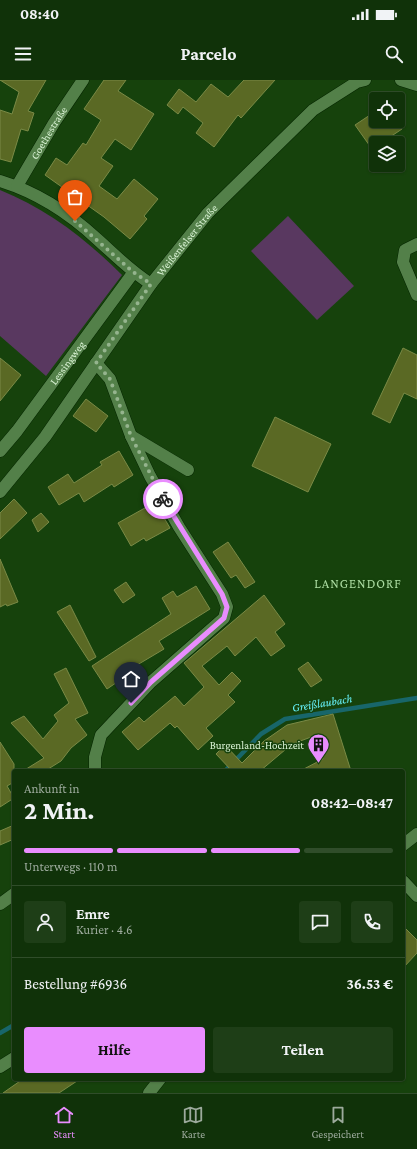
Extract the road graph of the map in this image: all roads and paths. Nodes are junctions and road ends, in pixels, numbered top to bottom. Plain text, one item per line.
1 (83, 80) edge
2 (365, 80) edge
3 (401, 80) edge
4 (417, 85) edge
5 (0, 181) edge
6 (18, 186) junction
7 (417, 244) edge
8 (133, 272) junction
9 (151, 284) junction
10 (417, 295) edge
11 (96, 363) junction
12 (131, 436) junction
13 (0, 451) edge
14 (188, 470) dead end
15 (0, 492) edge
16 (96, 769) edge
17 (417, 834) edge
18 (405, 843) edge
19 (405, 883) edge
20 (12, 895) edge
21 (417, 896) edge
22 (0, 904) edge
23 (12, 1059) edge
24 (0, 1067) edge
25 (158, 1081) edge
26 (149, 1093) edge

1 - 6 street, Goethestraße
2 - 9 street, Weißenfelser Straße
3 - 4 street
5 - 6 street
6 - 8 street
7 - 10 street
8 - 9 street
8 - 13 street, Lessingweg
9 - 11 street, Weißenfelser Straße
11 - 12 street
11 - 15 street, Weißenfelser Straße
12 - 14 street
12 - 16 street
17 - 18 street
19 - 21 street
20 - 22 street
23 - 24 street
25 - 26 street

